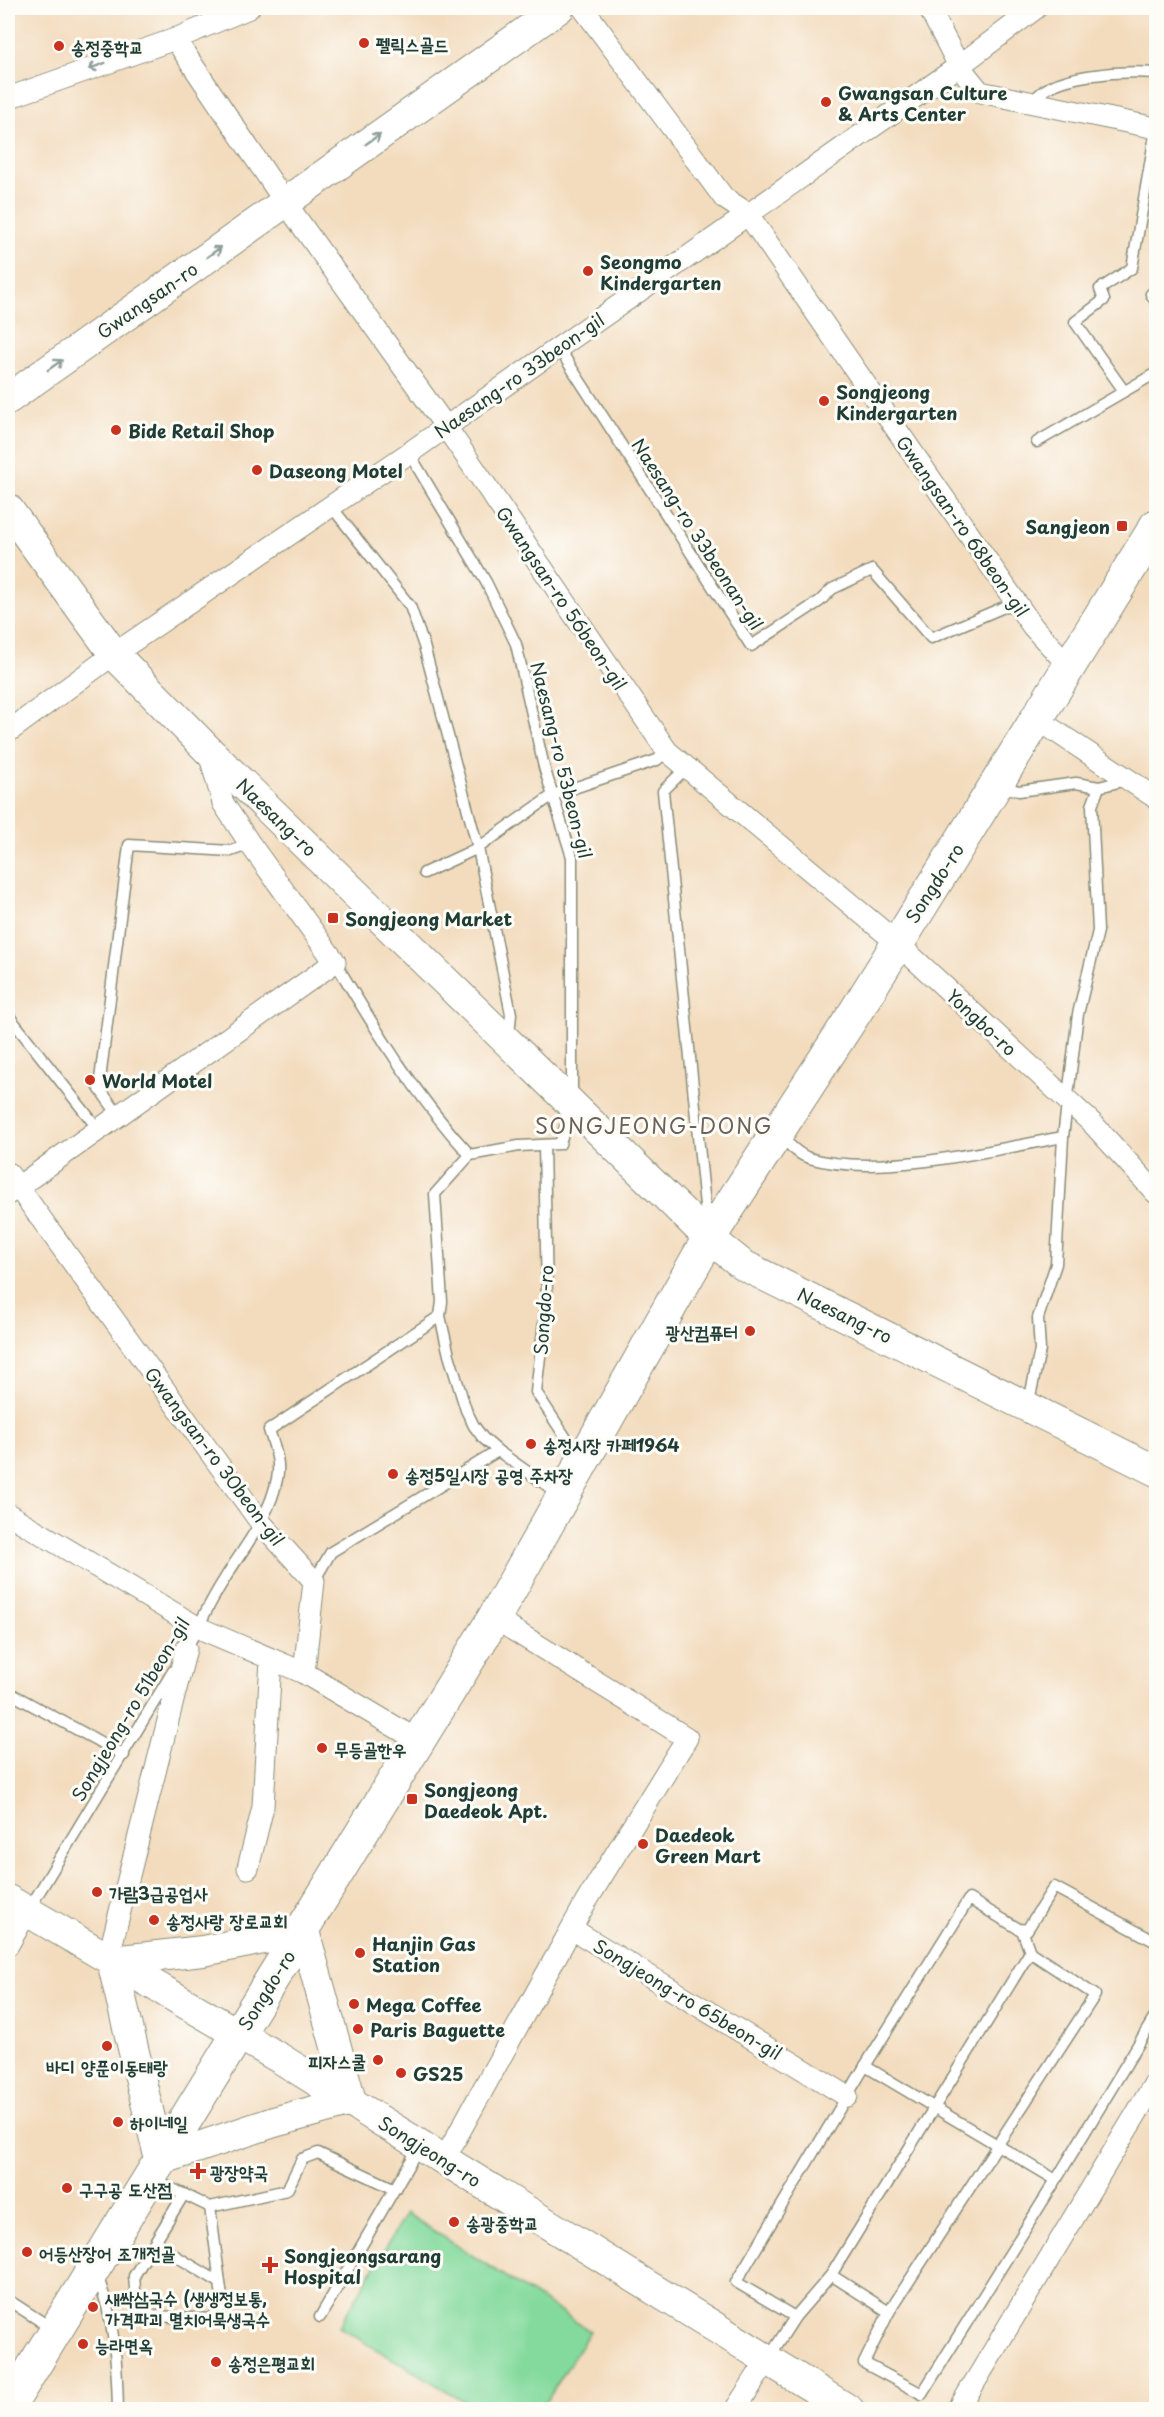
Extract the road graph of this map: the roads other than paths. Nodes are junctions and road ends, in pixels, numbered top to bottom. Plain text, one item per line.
1 (249, 8) edge
2 (559, 8) edge
3 (583, 8) edge
4 (929, 8) edge
5 (1036, 8) edge
6 (175, 39) junction
7 (958, 66) junction
8 (1156, 73) edge
9 (8, 98) edge
10 (1033, 103) junction
11 (1156, 129) edge
12 (285, 202) junction
13 (747, 213) junction
14 (1156, 289) edge
15 (1156, 302) edge
16 (558, 347) junction
17 (1156, 374) edge
18 (1124, 391) junction
19 (8, 399) edge
20 (446, 427) junction
21 (1037, 442) dead end
22 (409, 453) junction
23 (331, 506) junction
24 (8, 509) edge
25 (1156, 526) edge
26 (1016, 602) junction
27 (114, 654) junction
28 (1069, 666) junction
29 (1037, 719) junction
30 (8, 732) edge
31 (667, 751) junction
32 (209, 752) junction
33 (685, 769) junction
34 (1129, 779) junction
35 (1156, 784) edge
36 (996, 785) junction
37 (1099, 787) junction
38 (553, 795) junction
39 (1156, 798) edge
40 (250, 844) junction
41 (478, 848) junction
42 (424, 873) dead end
43 (896, 942) junction
44 (335, 962) junction
45 (8, 1015) edge
46 (509, 1042) junction
47 (1068, 1101) junction
48 (572, 1104) junction
49 (119, 1116) junction
50 (99, 1130) junction
51 (776, 1133) junction
52 (1063, 1137) junction
53 (544, 1145) junction
54 (470, 1155) junction
55 (11, 1184) edge
56 (1156, 1193) edge
57 (709, 1238) junction
58 (440, 1316) junction
59 (1028, 1406) junction
60 (498, 1450) junction
61 (581, 1461) junction
62 (1156, 1471) edge
63 (562, 1496) junction
64 (8, 1515) edge
65 (261, 1523) junction
66 (314, 1581) junction
67 (494, 1618) junction
68 (199, 1628) junction
69 (186, 1649) junction
70 (271, 1659) junction
71 (304, 1673) junction
72 (8, 1692) edge
73 (419, 1741) junction
74 (124, 1755) junction
75 (248, 1868) dead end
76 (17, 1906) edge
77 (572, 1929) junction
78 (1022, 1930) junction
79 (304, 1931) junction
80 (1156, 1942) edge
81 (8, 1945) edge
82 (1030, 1952) junction
83 (110, 1960) junction
84 (1156, 2015) edge
85 (239, 2033) junction
86 (865, 2066) junction
87 (1156, 2081) edge
88 (847, 2096) junction
89 (351, 2102) junction
90 (934, 2108) junction
91 (997, 2144) junction
92 (432, 2153) junction
93 (154, 2169) junction
94 (1056, 2180) junction
95 (395, 2189) junction
96 (184, 2194) junction
97 (210, 2207) junction
98 (154, 2243) junction
99 (94, 2267) junction
100 (831, 2275) junction
101 (219, 2282) junction
102 (8, 2300) edge
103 (889, 2312) junction
104 (320, 2317) dead end
105 (795, 2317) junction
106 (55, 2331) junction
107 (768, 2360) junction
108 (8, 2408) edge
109 (118, 2409) edge
110 (735, 2409) edge
111 (849, 2409) edge
112 (958, 2409) edge

1 - 6 street
12 -> 2 main road, Gwangsan-ro
3 - 13 street, Gwangsan-ro 68beon-gil
4 - 7 street
5 - 7 street, Naesang-ro 33beon-gil
6 -> 9 street
6 - 12 street
7 - 10 street
7 - 13 street, Naesang-ro 33beon-gil
8 - 10 lane
10 - 11 street
11 - 18 lane
19 -> 12 main road, Gwangsan-ro
12 - 20 street, Gwangsan-ro 56beon-gil
13 - 16 street, Naesang-ro 33beon-gil
13 - 26 street, Gwangsan-ro 68beon-gil
14 - 15 lane
16 - 20 street, Naesang-ro 33beon-gil
16 - 26 lane, Naesang-ro 33beonan-gil
17 - 18 lane
18 - 21 lane
20 - 22 street, Naesang-ro 33beon-gil
20 - 31 street, Gwangsan-ro 56beon-gil
22 - 23 street, Naesang-ro 33beon-gil
22 - 38 lane, Naesang-ro 53beon-gil
23 - 27 street, Naesang-ro 33beon-gil
23 - 41 lane
24 - 27 main road, Naesang-ro
25 - 28 main road, Songdo-ro
26 - 28 street, Gwangsan-ro 68beon-gil
27 - 30 street, Naesang-ro 33beon-gil
27 - 32 main road, Naesang-ro
28 - 29 main road, Songdo-ro
29 - 34 street
29 - 36 main road, Songdo-ro
31 - 33 street, Gwangsan-ro 56beon-gil
31 - 38 lane
32 - 40 street
32 - 46 main road, Naesang-ro
33 - 43 street, Gwangsan-ro 56beon-gil
33 - 57 lane
34 - 35 lane
34 - 37 lane
34 - 39 street
36 - 37 lane
36 - 43 main road, Songdo-ro
37 - 47 lane
38 - 41 lane
38 - 48 lane, Naesang-ro 53beon-gil
40 - 44 street
40 - 49 lane
41 - 42 lane
41 - 46 lane
43 - 47 street, Yongbo-ro
43 - 51 main road, Songdo-ro
44 - 49 street
44 - 54 lane
45 - 50 lane
46 - 48 main road, Naesang-ro
47 - 52 lane
47 - 56 street, Yongbo-ro
48 - 53 lane
48 - 57 main road, Naesang-ro
49 - 50 street
50 - 55 street
51 - 52 lane
51 - 57 main road, Songdo-ro
52 - 59 lane
53 - 54 lane
53 - 61 lane, Songdo-ro
54 - 58 lane
55 - 65 street, Gwangsan-ro 30beon-gil
57 - 59 main road, Naesang-ro
57 - 61 main road, Songdo-ro
58 - 60 lane
58 - 65 lane, Songjeong-ro 51beon-gil
59 - 62 main road, Naesang-ro
60 - 63 lane
60 - 66 lane
61 - 63 main road, Songdo-ro
63 - 67 main road, Songdo-ro
64 - 68 street
65 - 66 street, Gwangsan-ro 30beon-gil
65 - 68 lane, Songjeong-ro 51beon-gil
66 - 71 street
67 - 73 main road, Songdo-ro
67 - 77 street
68 - 69 lane, Songjeong-ro 51beon-gil
68 - 70 street
69 - 74 lane, Songjeong-ro 51beon-gil
69 - 83 street
70 - 71 street
70 - 75 street
71 - 73 street
72 - 74 lane
73 - 79 main road, Songdo-ro
74 - 76 lane, Songjeong-ro 51beon-gil
76 - 81 street
76 - 83 main road, Songjeong-ro
77 - 88 street, Songjeong-ro 65beon-gil
77 - 92 street
78 - 80 lane
78 - 82 lane
78 - 86 lane
79 - 83 main road
79 - 85 main road, Songdo-ro
79 - 89 main road
82 - 90 lane
82 - 91 lane
83 - 85 main road, Songjeong-ro
83 - 93 main road
84 - 94 lane
85 - 89 main road, Songjeong-ro
85 - 93 main road, Songdo-ro
86 - 88 lane
86 - 90 lane
87 - 112 street
88 - 105 lane
89 - 92 main road, Songjeong-ro
89 - 93 main road
90 - 91 lane
90 - 100 lane
91 - 94 lane
91 - 103 lane
92 - 95 lane
92 - 107 main road, Songjeong-ro
93 - 96 lane
93 - 99 main road, Songdo-ro
94 - 103 lane
95 - 97 lane
95 - 104 lane
96 - 97 lane
96 - 98 lane
97 - 101 lane
98 - 101 lane
98 - 101 lane
99 - 106 main road, Songdo-ro
99 - 109 lane
100 - 103 lane
100 - 105 lane
102 - 106 lane
105 - 107 lane
106 - 108 main road, Songdo-ro
107 - 110 street
107 - 111 main road, Songjeong-ro

